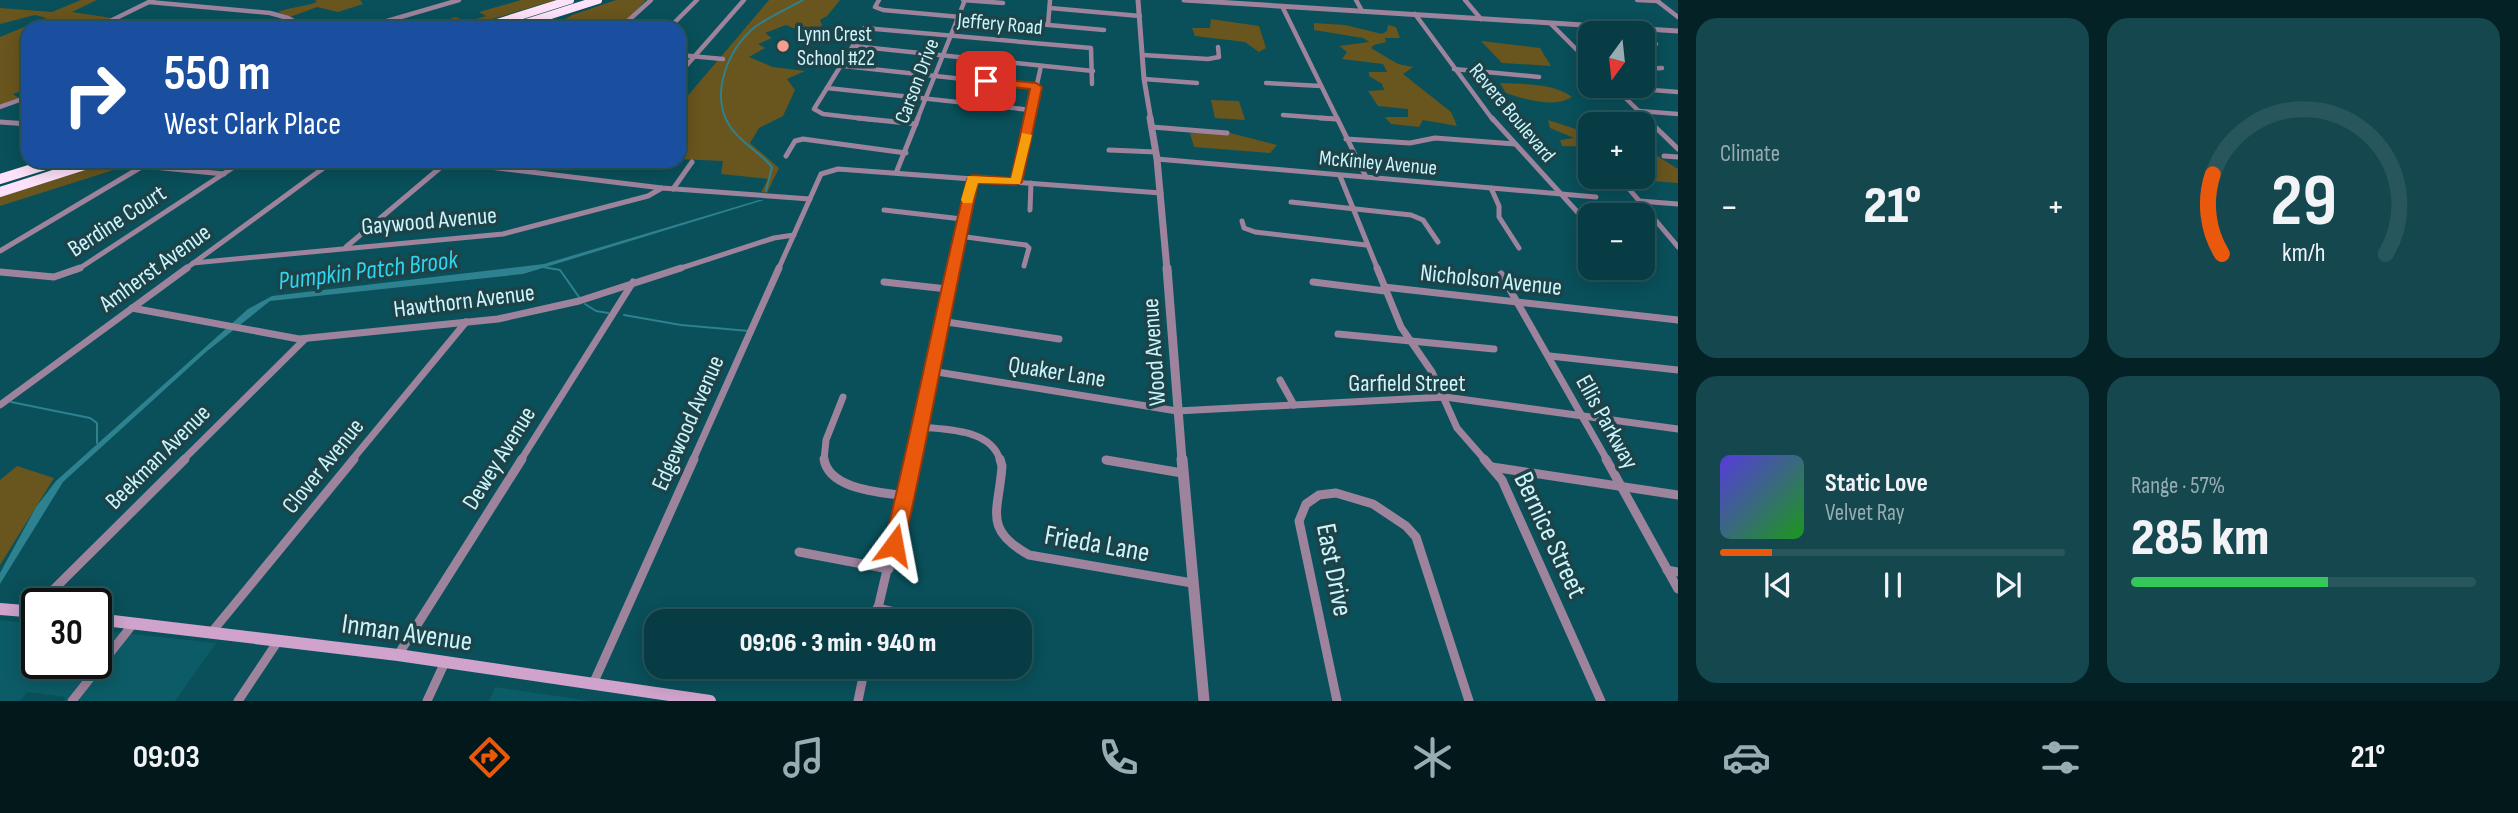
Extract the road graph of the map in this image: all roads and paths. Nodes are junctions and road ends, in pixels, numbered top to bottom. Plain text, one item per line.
1 (433, 0) edge
2 (458, 0) edge
3 (570, 0) edge
4 (598, 0) edge
5 (651, 0) edge
6 (697, 0) edge
7 (744, 0) edge
8 (879, 0) edge
9 (964, 0) edge
10 (1050, 0) edge
11 (1138, 0) edge
12 (1184, 0) edge
13 (1356, 0) edge
14 (1465, 0) edge
15 (1637, 0) edge
16 (151, 1) edge
17 (1240, 1) edge
18 (1657, 1) edge
19 (1003, 3) dead end
20 (443, 5) junction
21 (1282, 6) junction
22 (1050, 8) junction
23 (1362, 11) junction
24 (1415, 14) junction
25 (1140, 16) junction
26 (959, 17) junction
27 (1678, 17) edge
28 (1481, 19) junction
29 (110, 21) edge
30 (294, 21) edge
31 (387, 21) edge
32 (503, 21) edge
33 (532, 21) edge
34 (628, 21) edge
35 (676, 21) edge
36 (1551, 24) junction
37 (1048, 25) junction
38 (1578, 26) edge
39 (1104, 30) dead end
40 (1678, 31) edge
41 (1656, 32) edge
42 (951, 35) junction
43 (853, 46) junction
44 (1218, 47) dead end
45 (1578, 51) edge
46 (686, 55) edge
47 (944, 55) junction
48 (1143, 55) junction
49 (695, 56) junction
50 (723, 58) dead end
51 (807, 62) dead end
52 (686, 66) edge
53 (841, 66) junction
54 (1041, 66) junction
55 (1656, 68) edge
56 (1662, 68) dead end
57 (1454, 69) junction
58 (1093, 71) junction
59 (936, 76) junction
60 (1539, 77) dead end
61 (1144, 79) junction
62 (1197, 83) dead end
63 (1266, 83) dead end
64 (1092, 84) dead end
65 (1321, 86) junction
66 (1036, 87) junction
67 (827, 88) junction
68 (1656, 90) edge
69 (1678, 92) edge
70 (1625, 98) edge
71 (927, 99) junction
72 (21, 100) edge
73 (0, 107) edge
74 (1031, 110) junction
75 (1638, 111) junction
76 (1678, 114) edge
77 (1283, 115) dead end
78 (1336, 119) junction
79 (0, 122) edge
80 (21, 124) edge
81 (916, 124) junction
82 (1152, 127) junction
83 (1227, 133) dead end
84 (1346, 139) junction
85 (1516, 144) junction
86 (1678, 149) edge
87 (1109, 150) dead end
88 (906, 153) junction
89 (1157, 155) junction
90 (786, 156) dead end
91 (1664, 156) dead end
92 (1678, 157) edge
93 (692, 162) dead end
94 (35, 168) edge
95 (75, 168) edge
96 (140, 168) edge
97 (163, 168) edge
98 (233, 168) edge
99 (323, 168) edge
100 (440, 168) edge
101 (497, 168) edge
102 (896, 173) junction
103 (224, 174) junction
104 (1340, 176) junction
105 (1366, 177) junction
106 (0, 179) edge
107 (973, 179) junction
108 (1016, 182) junction
109 (1031, 183) junction
110 (662, 188) junction
111 (1491, 188) junction
112 (1629, 189) edge
113 (673, 190) junction
114 (0, 192) edge
115 (1160, 193) junction
116 (1562, 194) junction
117 (1597, 197) dead end
118 (810, 199) junction
119 (1639, 201) junction
120 (1291, 202) dead end
121 (1678, 204) edge
122 (884, 209) dead end
123 (1030, 209) dead end
124 (1355, 209) junction
125 (1578, 212) edge
126 (962, 219) junction
127 (1242, 222) dead end
128 (794, 236) junction
129 (959, 236) junction
130 (1438, 242) dead end
131 (1677, 244) edge
132 (1366, 245) junction
133 (345, 248) junction
134 (1519, 248) dead end
135 (0, 251) edge
136 (193, 263) junction
137 (1024, 266) dead end
138 (0, 272) edge
139 (1501, 274) dead end
140 (634, 282) junction
141 (884, 282) dead end
142 (1313, 282) dead end
143 (947, 289) junction
144 (1384, 289) junction
145 (1519, 302) junction
146 (132, 309) junction
147 (1678, 320) edge
148 (940, 321) junction
149 (466, 322) junction
150 (1338, 334) dead end
151 (306, 338) junction
152 (1059, 339) dead end
153 (1412, 341) junction
154 (1494, 349) dead end
155 (1550, 356) junction
156 (1678, 370) edge
157 (931, 372) junction
158 (1280, 380) dead end
159 (843, 397) dead end
160 (1445, 397) junction
161 (1, 405) edge
162 (1294, 405) junction
163 (1177, 411) junction
164 (1580, 415) junction
165 (921, 427) junction
166 (1678, 429) edge
167 (1106, 460) dead end
168 (1491, 467) junction
169 (1182, 473) junction
170 (1620, 486) junction
171 (1678, 495) edge
172 (906, 496) junction
173 (799, 552) dead end
174 (888, 569) junction
175 (1667, 570) junction
176 (1678, 572) edge
177 (1192, 583) junction
178 (57, 588) edge
179 (1678, 589) edge
180 (877, 608) joint
181 (0, 609) edge
182 (21, 609) edge
183 (881, 609) edge
184 (112, 621) edge
185 (134, 624) junction
186 (211, 634) junction
187 (278, 641) junction
188 (398, 655) junction
189 (445, 662) junction
190 (863, 679) edge
191 (593, 684) junction
192 (72, 701) edge
193 (238, 701) edge
194 (426, 701) edge
195 (710, 701) edge
196 (858, 701) edge
197 (1204, 701) edge
198 (1337, 701) edge
199 (1469, 701) edge
200 (1601, 701) edge

1 - 20 street
2 - 20 street
3 - 32 highway
4 - 33 highway
5 - 34 street
6 - 35 street
7 - 49 street
8 - 26 street
9 - 19 street
9 - 26 street, Carson Drive
10 - 22 street
11 - 25 street, Wood Avenue
12 - 17 street
13 - 23 street
14 - 28 street
15 - 18 street
16 - 29 street
16 - 30 street
17 - 21 street
18 - 27 street
20 - 31 street
21 - 23 street
21 - 65 street
22 - 25 street
22 - 37 street
23 - 24 street
24 - 28 street
24 - 57 street, Revere Boulevard
25 - 48 street, Wood Avenue
26 - 37 street
26 - 42 street, Carson Drive
28 - 36 street
36 - 38 street
36 - 45 street
37 - 39 street
40 - 41 street
42 - 43 street, Jeffery Road
42 - 47 street, Carson Drive
42 - 58 street, Jeffery Road
43 - 47 street
43 - 53 street, Jeffery Road
44 - 48 street
46 - 49 street
47 - 54 street
47 - 59 street, Carson Drive
48 - 61 street, Wood Avenue
49 - 50 street
49 - 52 street
51 - 53 street
53 - 59 street
53 - 67 street, Jeffery Road
54 - 58 street
54 - 66 street
55 - 56 street
57 - 60 street
57 - 85 street, Revere Boulevard
58 - 64 street
59 - 66 street
59 - 71 street, Carson Drive
61 - 62 street
61 - 82 street, Wood Avenue
63 - 65 street
65 - 78 street
66 - 74 street
67 - 71 street
67 - 81 street, Jeffery Road
68 - 69 street
70 - 75 street
71 - 74 street
71 - 81 street, Carson Drive
72 - 73 street
74 - 108 street
75 - 76 street
75 - 86 street
77 - 78 street
78 - 84 street
79 - 80 street
81 - 88 street, Carson Drive
82 - 83 street
82 - 89 street, Wood Avenue
84 - 85 street
84 - 105 street
85 - 116 street, Revere Boulevard
87 - 89 street, McKinley Avenue
88 - 90 street
88 - 102 street, Carson Drive
89 - 104 street, McKinley Avenue
89 - 115 street, Wood Avenue
91 - 92 street
93 - 113 street
94 - 106 highway
95 - 114 highway
96 - 135 street
97 - 103 street
98 - 103 street, Berdine Court
99 - 136 street, Amherst Avenue
100 - 133 street
101 - 110 street
102 - 107 street
102 - 118 street, Edgewood Avenue
103 - 138 street, Berdine Court
104 - 105 street, McKinley Avenue
104 - 124 street, Bernice Street
105 - 111 street, McKinley Avenue
107 - 108 street
107 - 126 street
108 - 109 street
109 - 115 street
109 - 123 street
110 - 113 street
110 - 133 street, Gaywood Avenue
111 - 116 street, McKinley Avenue
111 - 134 street
112 - 119 street
113 - 118 street
115 - 163 street, Wood Avenue
116 - 117 street, McKinley Avenue
116 - 125 street, Revere Boulevard
118 - 128 street, Edgewood Avenue
119 - 121 street
119 - 131 street
120 - 124 street
122 - 126 street
124 - 130 street
124 - 132 street, Bernice Street
126 - 129 street
127 - 132 street
128 - 140 street, Hawthorn Avenue
128 - 191 street, Edgewood Avenue
129 - 137 street
129 - 143 street
132 - 144 street, Bernice Street
133 - 136 street, Gaywood Avenue
136 - 146 street, Amherst Avenue
139 - 145 street, Ellis Parkway
140 - 149 street, Hawthorn Avenue
140 - 188 street, Dewey Avenue
141 - 143 street
142 - 144 street, Nicholson Avenue
143 - 148 street
144 - 145 street, Nicholson Avenue
144 - 153 street, Bernice Street
145 - 147 street, Nicholson Avenue
145 - 155 street, Ellis Parkway
146 - 151 street, Hawthorn Avenue
146 - 161 street, Amherst Avenue
148 - 152 street
148 - 157 street
149 - 151 street, Hawthorn Avenue
149 - 186 street, Clover Avenue
150 - 153 street
151 - 178 street, Beekman Avenue
153 - 154 street
153 - 160 street, Bernice Street
155 - 156 street
155 - 164 street, Ellis Parkway
157 - 163 street, Quaker Lane
157 - 165 street
158 - 162 street
159 - 172 street
160 - 162 street, Garfield Street
160 - 164 street, Garfield Street
160 - 168 street, Bernice Street
162 - 163 street, Garfield Street
163 - 169 street, Wood Avenue
164 - 166 street, Garfield Street
164 - 170 street, Ellis Parkway
165 - 172 street
165 - 177 street, Frieda Lane
167 - 169 street
168 - 170 street
168 - 200 street, Bernice Street
169 - 177 street, Wood Avenue
170 - 171 street
170 - 175 street, Ellis Parkway
172 - 174 street
173 - 174 street
174 - 180 street
175 - 176 street
175 - 179 street, Ellis Parkway
177 - 197 street, Wood Avenue
180 - 183 street
181 - 182 main road
184 - 185 main road, Inman Avenue
185 - 186 main road, Inman Avenue
185 - 192 street
186 - 187 main road, Inman Avenue
187 - 188 main road, Inman Avenue
187 - 193 street
188 - 189 main road, Inman Avenue
189 - 191 main road, Inman Avenue
189 - 194 street
190 - 196 street
191 - 195 main road, Inman Avenue
198 - 199 street, East Drive

